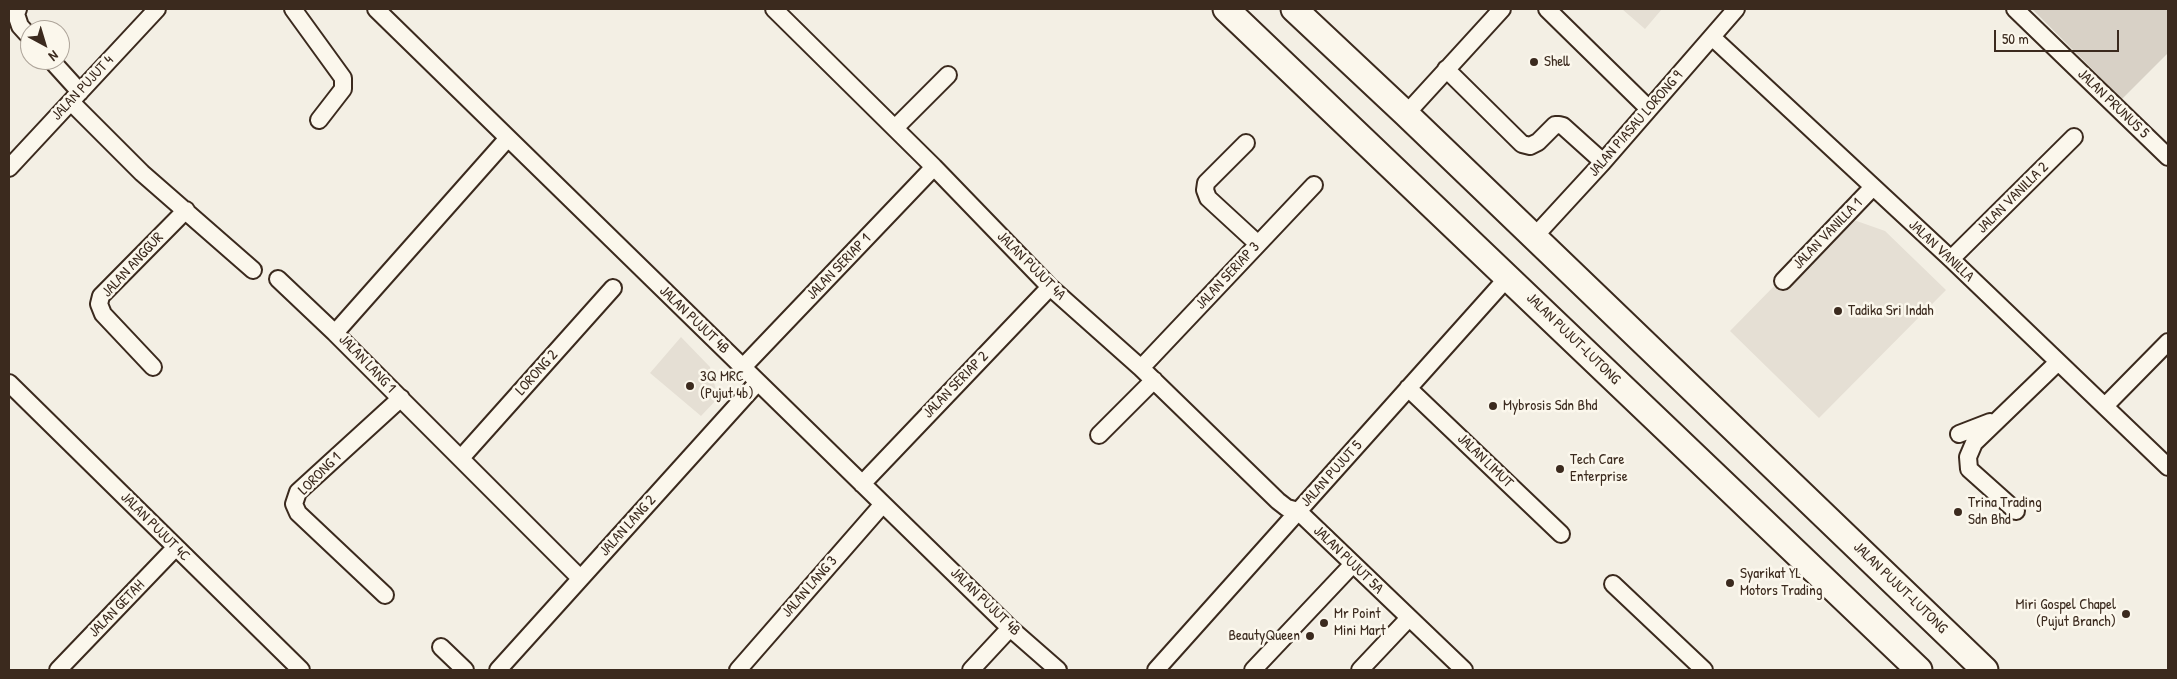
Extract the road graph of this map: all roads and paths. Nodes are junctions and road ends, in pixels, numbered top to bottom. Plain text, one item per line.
1 (18, 9) edge
2 (157, 9) edge
3 (293, 9) edge
4 (376, 9) edge
5 (774, 9) edge
6 (1226, 9) edge
7 (1294, 9) edge
8 (1502, 9) edge
9 (1547, 9) edge
10 (1736, 9) edge
11 (2015, 9) edge
12 (20, 26) edge
13 (1712, 37) junction
14 (1446, 69) junction
15 (57, 70) edge
16 (948, 75) dead end
17 (75, 97) junction
18 (1649, 109) junction
19 (1406, 114) junction
20 (319, 120) dead end
21 (895, 128) junction
22 (2074, 137) dead end
23 (508, 138) junction
24 (1246, 143) dead end
25 (2168, 157) edge
26 (1603, 162) junction
27 (934, 167) junction
28 (9, 168) edge
29 (1314, 185) dead end
30 (1873, 187) junction
31 (186, 210) junction
32 (1534, 237) junction
33 (1258, 244) junction
34 (1952, 259) junction
35 (253, 270) dead end
36 (1508, 277) junction
37 (278, 279) dead end
38 (1783, 281) dead end
39 (1050, 287) junction
40 (613, 288) dead end
41 (335, 333) junction
42 (2168, 342) edge
43 (2058, 362) junction
44 (153, 367) dead end
45 (743, 367) junction
46 (1141, 368) junction
47 (1154, 380) junction
48 (758, 382) junction
49 (9, 383) edge
50 (1408, 388) junction
51 (401, 398) junction
52 (2105, 406) junction
53 (2000, 418) junction
54 (1959, 434) dead end
55 (1099, 435) dead end
56 (461, 458) junction
57 (2168, 467) edge
58 (862, 484) junction
59 (883, 504) junction
60 (1298, 511) junction
61 (2016, 511) dead end
62 (1561, 534) dead end
63 (176, 547) junction
64 (1353, 564) junction
65 (580, 578) junction
66 (1613, 584) dead end
67 (386, 595) dead end
68 (1409, 618) junction
69 (1010, 628) junction
70 (441, 647) dead end
71 (58, 670) edge
72 (301, 670) edge
73 (465, 670) edge
74 (498, 670) edge
75 (738, 670) edge
76 (972, 670) edge
77 (1058, 670) edge
78 (1156, 670) edge
79 (1253, 670) edge
80 (1360, 670) edge
81 (1464, 670) edge
82 (1704, 670) edge
83 (1918, 670) edge
84 (1985, 670) edge

1 - 12 street
2 - 17 street, JALAN PUJUT 4
3 - 20 street
4 - 23 street, JALAN PUJUT 4B
5 - 21 street, JALAN PUJUT 4A
6 - 36 highway, JALAN PUJUT-LUTONG
7 - 19 highway, JALAN PUJUT-LUTONG
8 - 14 street
9 - 18 street
10 - 13 street, JALAN PIASAU LORONG 9
11 - 25 street, JALAN PRUNUS 5
13 - 18 street, JALAN PIASAU LORONG 9
13 - 30 street, JALAN VANILLA
14 - 19 street
14 - 26 street
15 - 17 street
16 - 21 street
17 - 28 street, JALAN PUJUT 4
17 - 31 street
18 - 26 street, JALAN PIASAU LORONG 9
19 - 32 highway, JALAN PUJUT-LUTONG
21 - 27 street, JALAN PUJUT 4A
22 - 34 street, JALAN VANILLA 2
23 - 41 street, JALAN LANG 1
23 - 45 street, JALAN PUJUT 4B
24 - 33 street
26 - 32 street, JALAN PIASAU LORONG 9
27 - 39 street, JALAN PUJUT 4A
27 - 45 street, JALAN SERIAP 1
29 - 33 street, JALAN SERIAP 3
30 - 34 street, JALAN VANILLA
30 - 38 street, JALAN VANILLA 1
31 - 35 street
31 - 44 street, JALAN ANGGUR
32 - 84 highway, JALAN PUJUT-LUTONG
33 - 46 street, JALAN SERIAP 3
34 - 43 street, JALAN VANILLA
36 - 50 street, JALAN PUJUT 5
36 - 83 highway, JALAN PUJUT-LUTONG
37 - 41 street
39 - 46 street, JALAN PUJUT 4A
39 - 58 street, JALAN SERIAP 2
40 - 56 street, LORONG 2
41 - 51 street, JALAN LANG 1
42 - 52 street
43 - 52 street, JALAN VANILLA
43 - 53 street
45 - 48 street, JALAN PUJUT 4B
46 - 47 street, JALAN PUJUT 4A
47 - 55 street
47 - 60 street, JALAN PUJUT 4A
48 - 58 street, JALAN PUJUT 4B
48 - 65 street, JALAN LANG 2
49 - 63 street, JALAN PUJUT 4C
50 - 60 street, JALAN PUJUT 5
50 - 62 street, JALAN LIMUT
51 - 56 street, JALAN LANG 1
51 - 67 street, LORONG 1
52 - 57 street, JALAN VANILLA
53 - 54 street
53 - 61 street
56 - 65 street, JALAN LANG 1
58 - 59 street, JALAN PUJUT 4B
59 - 69 street, JALAN PUJUT 4B
59 - 75 street, JALAN LANG 3
60 - 64 street, JALAN PUJUT 5A
60 - 78 street, JALAN PUJUT 5
63 - 71 street, JALAN GETAH
63 - 72 street, JALAN PUJUT 4C
64 - 68 street, JALAN PUJUT 5A
64 - 79 street
65 - 74 street, JALAN LANG 2
66 - 82 street
68 - 80 street
68 - 81 street, JALAN PUJUT 5A
69 - 76 street
69 - 77 street, JALAN PUJUT 4B
70 - 73 street

